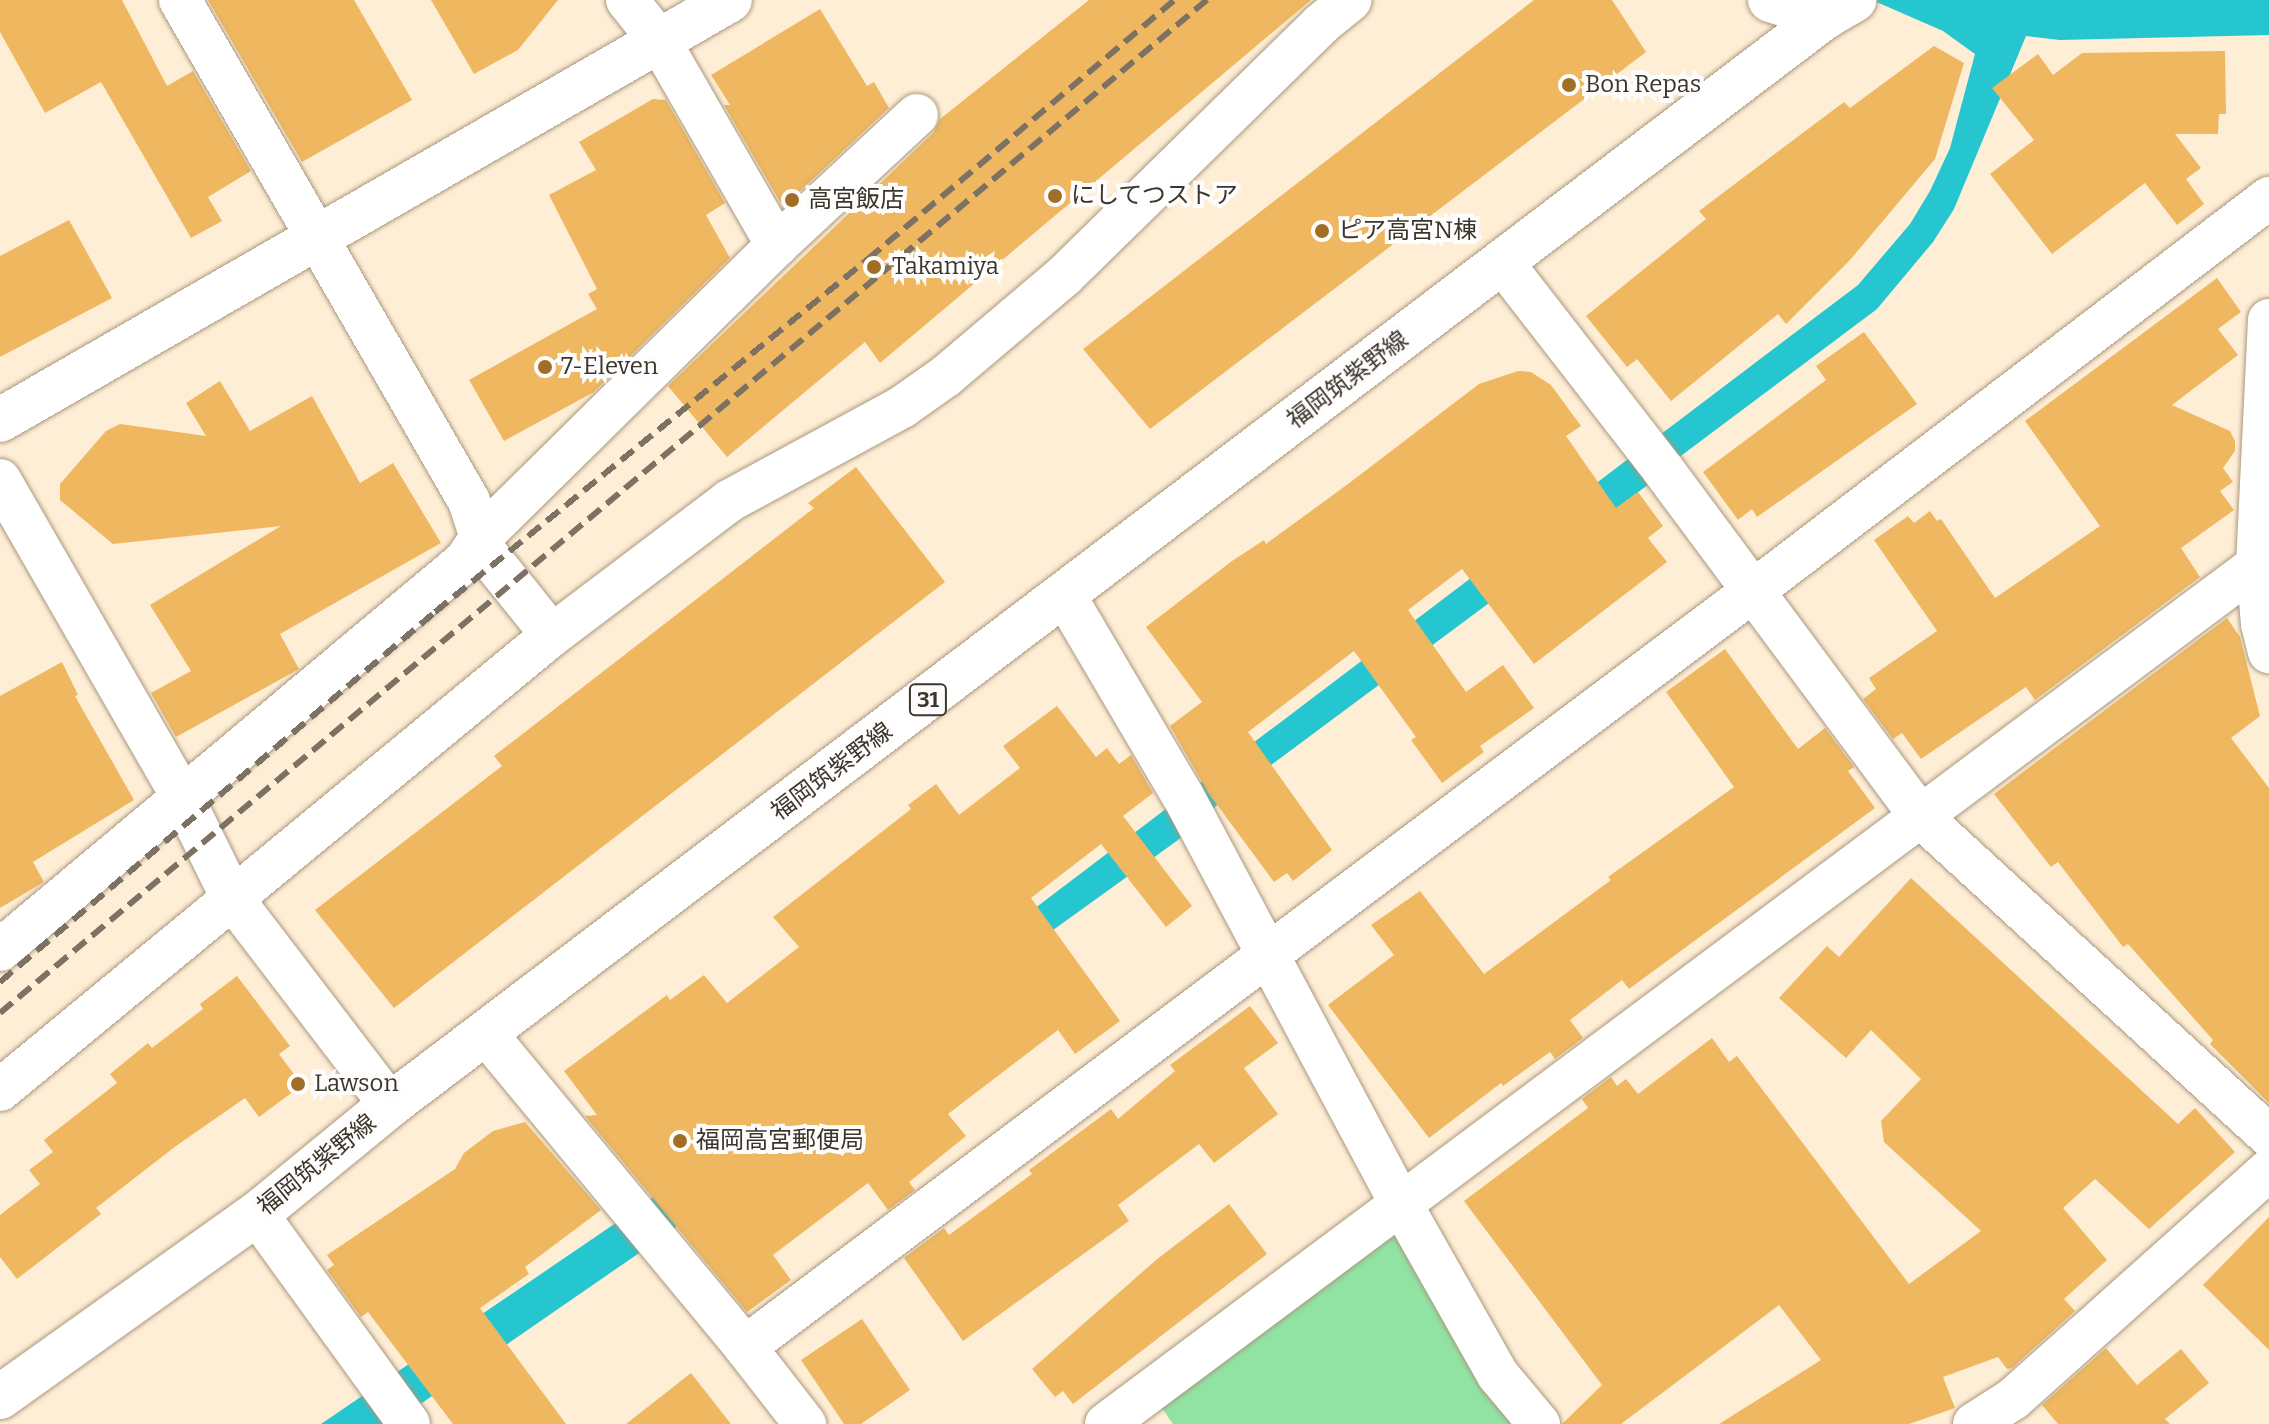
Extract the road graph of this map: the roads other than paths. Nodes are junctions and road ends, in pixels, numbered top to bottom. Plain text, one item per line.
1 (180, 0) edge
2 (627, 0) edge
3 (730, 0) edge
4 (1351, 0) edge
5 (1770, 0) edge
6 (1839, 8) edge
7 (659, 40) junction
8 (912, 119) dead end
9 (2269, 198) edge
10 (316, 236) junction
11 (777, 245) junction
12 (1502, 262) junction
13 (2269, 320) edge
14 (0, 420) edge
15 (0, 480) edge
16 (482, 536) junction
17 (2257, 565) junction
18 (1753, 591) junction
19 (1065, 596) junction
20 (552, 635) junction
21 (2269, 652) edge
22 (182, 796) junction
23 (1921, 817) junction
24 (232, 898) junction
25 (0, 950) edge
26 (1267, 954) junction
27 (487, 1035) junction
28 (0, 1090) edge
29 (390, 1105) junction
30 (2269, 1136) edge
31 (2269, 1170) edge
32 (1400, 1202) junction
33 (257, 1214) junction
34 (745, 1347) junction
35 (0, 1397) edge
36 (397, 1408) edge
37 (2020, 1412) edge
38 (805, 1424) edge
39 (1106, 1424) edge
40 (1539, 1424) edge
41 (1974, 1424) edge

1 - 10 street
2 - 7 street
3 - 7 main road
4 - 20 street
5 - 6 main road
6 - 12 main road, 福岡筑紫野線 / 31
7 - 10 main road
7 - 11 street
8 - 11 street
9 - 18 street
10 - 14 main road
10 - 16 street
11 - 16 street
12 - 18 street
12 - 19 main road, 福岡筑紫野線 / 31
13 - 17 street
15 - 22 street
16 - 20 street
16 - 22 street
17 - 21 street
17 - 23 street
18 - 23 street
18 - 26 street
19 - 26 street
19 - 27 main road, 福岡筑紫野線 / 31
20 - 24 street
22 - 24 street
22 - 25 street
23 - 30 street
23 - 32 street
24 - 28 street
24 - 29 street
26 - 32 street
26 - 34 street
27 - 29 main road, 福岡筑紫野線 / 31
27 - 34 street
29 - 33 main road, 福岡筑紫野線 / 31
31 - 37 street
32 - 39 street
32 - 40 street
33 - 35 main road, 福岡筑紫野線 / 31
33 - 36 street
34 - 38 street
37 - 41 street

